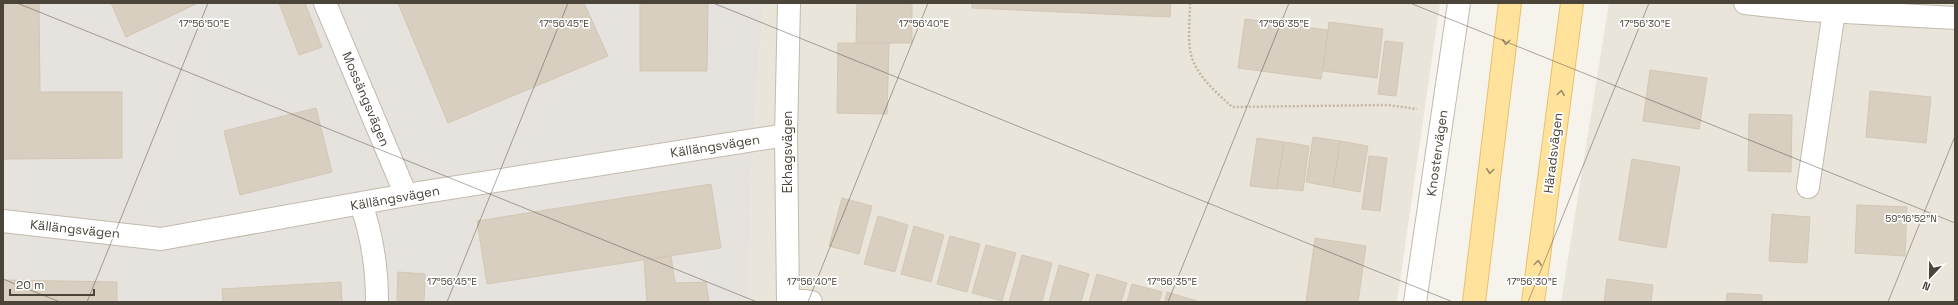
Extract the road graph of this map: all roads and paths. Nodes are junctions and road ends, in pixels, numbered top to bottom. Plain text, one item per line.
1 (325, 3) edge
2 (789, 3) edge
3 (1190, 3) edge
4 (1459, 3) edge
5 (1510, 3) edge
6 (1572, 3) edge
7 (1745, 3) edge
8 (1834, 12) junction
9 (1955, 18) edge
10 (1444, 112) junction
11 (786, 135) junction
12 (1808, 187) dead end
13 (406, 195) junction
14 (361, 204) junction
15 (3, 221) edge
16 (788, 301) edge
17 (377, 302) edge
18 (811, 302) edge
19 (1415, 302) edge
20 (1474, 302) edge
21 (1533, 302) edge

1 - 13 street, Mossängsvägen
2 - 11 street, Ekhagsvägen
3 - 10 path
4 - 10 street, Knostervägen
5 -> 20 main road
21 -> 6 main road, Häradsvägen
7 - 8 street
8 - 9 street
8 - 12 street
10 - 19 street, Knostervägen
11 - 13 street, Källängsvägen
11 - 16 street, Ekhagsvägen
13 - 14 street, Källängsvägen
14 - 15 street, Källängsvägen
14 - 17 street
16 - 18 street

